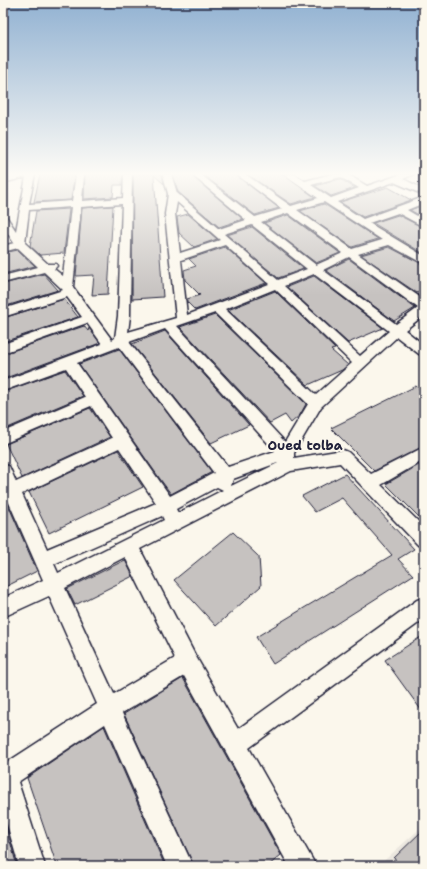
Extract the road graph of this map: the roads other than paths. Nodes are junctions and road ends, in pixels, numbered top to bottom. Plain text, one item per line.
1 (23, 215) edge
2 (76, 215) edge
3 (127, 215) edge
4 (170, 215) edge
5 (197, 215) edge
6 (246, 215) edge
7 (272, 215) edge
8 (296, 215) edge
9 (351, 215) edge
10 (385, 215) edge
11 (407, 215) edge
12 (3, 218) edge
13 (254, 221) junction
14 (363, 222) junction
15 (424, 224) edge
16 (218, 232) junction
17 (227, 240) junction
18 (390, 241) junction
19 (20, 244) junction
20 (3, 249) edge
21 (350, 253) junction
22 (175, 258) junction
23 (424, 261) edge
24 (69, 262) junction
25 (44, 268) junction
26 (314, 270) junction
27 (3, 280) edge
28 (276, 284) junction
29 (68, 289) junction
30 (424, 306) edge
31 (216, 307) junction
32 (424, 309) edge
33 (3, 313) edge
34 (90, 318) junction
35 (175, 323) junction
36 (396, 331) junction
37 (115, 343) junction
38 (3, 349) edge
39 (424, 351) edge
40 (68, 361) junction
41 (360, 363) junction
42 (3, 386) edge
43 (94, 399) junction
44 (316, 404) junction
45 (3, 438) edge
46 (122, 440) junction
47 (424, 453) edge
48 (287, 459) junction
49 (3, 471) edge
50 (225, 475) junction
51 (370, 483) junction
52 (12, 491) junction
53 (223, 497) junction
54 (167, 506) junction
55 (173, 524) junction
56 (424, 539) edge
57 (129, 546) junction
58 (42, 560) junction
59 (55, 584) junction
60 (424, 607) edge
61 (3, 608) edge
62 (188, 662) junction
63 (110, 708) junction
64 (235, 745) junction
65 (4, 777) edge
66 (297, 864) edge
67 (32, 866) edge
68 (180, 866) edge

1 - 19 street
2 - 24 street
3 - 37 street
4 - 22 street
5 - 16 street
6 - 13 street
7 - 13 street
8 - 21 street
9 - 14 street
10 - 14 street
11 - 15 street
12 - 19 street
13 - 16 street
13 - 26 street
14 - 18 street
16 - 17 street
17 - 22 street
17 - 28 street
18 - 21 street
18 - 23 street
19 - 20 street
19 - 25 street
21 - 26 street
21 - 30 street
22 - 35 street
24 - 25 street
24 - 29 street
25 - 27 street
25 - 29 street
26 - 28 street
26 - 36 street
28 - 31 street
28 - 41 street
29 - 33 street
29 - 34 street
31 - 35 street
31 - 44 street
32 - 36 street
34 - 37 street
34 - 38 street
35 - 37 street
35 - 48 street
36 - 39 street
36 - 41 street
37 - 40 street
37 - 50 street
40 - 42 street
40 - 43 street
41 - 44 street
43 - 45 street
43 - 46 street
44 - 48 street
46 - 52 street
46 - 54 street
47 - 51 street
48 - 50 street
48 - 51 street
48 - 53 street
49 - 52 street
50 - 53 street
50 - 54 street
51 - 56 street
52 - 58 street
53 - 55 street
54 - 55 street
54 - 58 street
55 - 57 street
57 - 59 street
57 - 62 street
58 - 59 street
59 - 61 street
59 - 63 street
60 - 64 street
62 - 63 street
62 - 64 street
63 - 65 street
63 - 68 street
64 - 66 street
65 - 67 street

